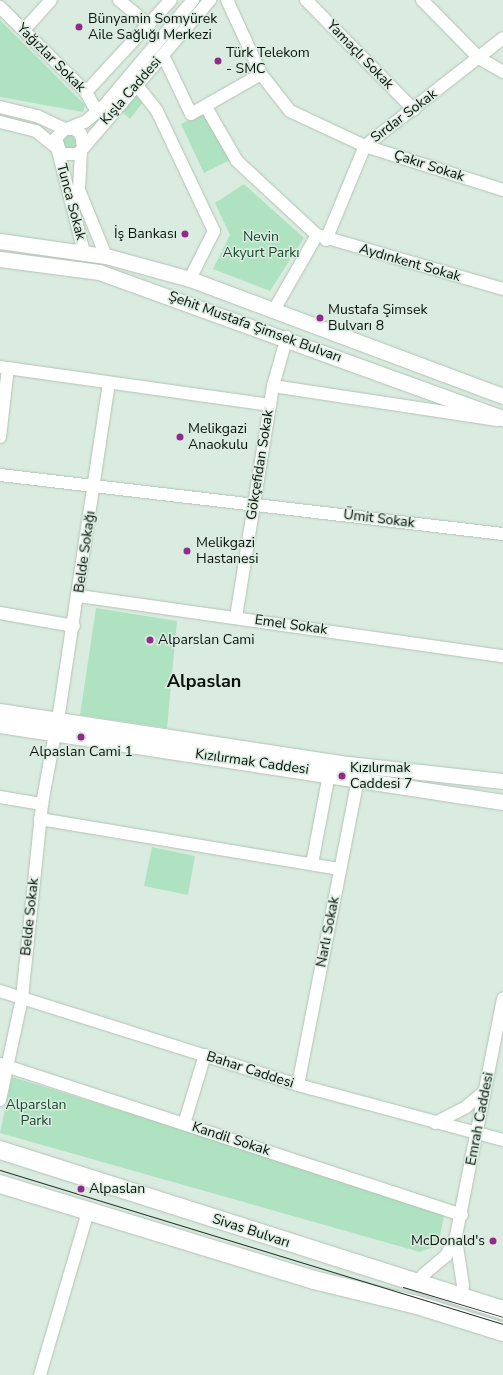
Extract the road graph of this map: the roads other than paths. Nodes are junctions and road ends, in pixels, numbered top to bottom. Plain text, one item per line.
1 (51, 0) edge
2 (119, 0) edge
3 (171, 0) edge
4 (193, 0) edge
5 (210, 0) edge
6 (227, 0) edge
7 (306, 0) edge
8 (422, 0) edge
9 (0, 7) edge
10 (148, 25) junction
11 (24, 30) junction
12 (503, 38) edge
13 (162, 55) junction
14 (479, 58) junction
15 (503, 72) edge
16 (261, 74) junction
17 (136, 84) junction
18 (86, 92) junction
19 (0, 107) edge
20 (206, 107) junction
21 (414, 110) junction
22 (97, 112) junction
23 (0, 122) edge
24 (67, 128) junction
25 (365, 146) junction
26 (57, 149) junction
27 (82, 149) junction
28 (503, 190) edge
29 (322, 237) junction
30 (0, 241) edge
31 (84, 252) junction
32 (106, 256) junction
33 (0, 259) edge
34 (190, 279) junction
35 (503, 289) edge
36 (274, 310) junction
37 (287, 337) junction
38 (4, 367) edge
39 (109, 384) junction
40 (273, 386) junction
41 (503, 396) edge
42 (270, 405) junction
43 (503, 418) edge
44 (503, 421) edge
45 (0, 437) edge
46 (0, 475) edge
47 (94, 486) junction
48 (255, 504) junction
49 (503, 534) edge
50 (79, 596) junction
51 (0, 613) edge
52 (236, 617) junction
53 (74, 626) junction
54 (503, 656) edge
55 (0, 711) edge
56 (0, 725) edge
57 (57, 727) junction
58 (329, 774) junction
59 (358, 778) junction
60 (503, 781) edge
61 (0, 797) edge
62 (503, 802) edge
63 (42, 804) junction
64 (40, 819) junction
65 (312, 864) junction
66 (340, 869) junction
67 (0, 991) edge
68 (22, 998) junction
69 (503, 999) edge
70 (206, 1055) junction
71 (4, 1065) edge
72 (298, 1085) junction
73 (485, 1090) junction
74 (0, 1100) edge
75 (435, 1123) junction
76 (184, 1124) junction
77 (476, 1135) junction
78 (503, 1140) edge
79 (0, 1150) edge
80 (0, 1184) edge
81 (88, 1212) junction
82 (462, 1215) junction
83 (456, 1236) junction
84 (307, 1250) junction
85 (423, 1275) junction
86 (314, 1280) junction
87 (463, 1286) junction
88 (503, 1298) edge
89 (503, 1310) edge
90 (503, 1332) edge
91 (503, 1342) edge
92 (40, 1375) edge

1 - 11 street
2 - 10 street
3 - 10 street
4 - 22 street, Kışla Caddesi
5 - 13 street, Kışla Caddesi
6 - 16 street
7 - 21 street, Yamaçlı Sokak
8 - 14 street
9 - 11 street, Yağızlar Sokak
10 - 18 street
11 - 18 street, Yağızlar Sokak
12 - 14 street, Sırdar Sokak
13 - 17 street, Kışla Caddesi
13 - 20 street
14 - 15 street
14 - 21 street, Sırdar Sokak
16 - 20 street
16 - 25 street, Çakır Sokak
17 - 27 street, Kışla Caddesi
17 - 34 street
18 - 22 street, Yağızlar Sokak
19 - 24 street
20 - 29 street
21 - 25 street, Sırdar Sokak
22 - 24 street, Kışla Caddesi
23 - 26 street, Tunca Sokak
24 - 26 street
24 - 27 street
25 - 28 street, Çakır Sokak
25 - 29 street, Sırdar Sokak
26 - 27 street
26 - 31 street, Tunca Sokak
27 - 32 street, Tunca Sokak
29 - 35 street, Aydınkent Sokak
29 - 36 street, Sırdar Sokak
30 - 31 main road, Şehit Mustafa Şimsek Bulvarı
31 - 32 main road, Şehit Mustafa Şimsek Bulvarı
32 - 34 main road, Şehit Mustafa Şimsek Bulvarı
33 - 37 main road, Şehit Mustafa Şimsek Bulvarı
34 - 36 main road, Şehit Mustafa Şimsek Bulvarı
36 - 41 main road, Şehit Mustafa Şimsek Bulvarı
37 - 40 street, Gökçefidan Sokak
37 - 43 main road, Şehit Mustafa Şimsek Bulvarı
38 - 39 street
38 - 45 street
39 - 42 street
39 - 47 street, Belde Sokağı
40 - 42 street, Gökçefidan Sokak
40 - 44 street
42 - 48 street, Gökçefidan Sokak
46 - 47 street, Ümit Sokak
47 - 48 street, Ümit Sokak
47 - 50 street, Belde Sokağı
48 - 49 street, Ümit Sokak
48 - 52 street, Gökçefidan Sokak
50 - 52 street, Emel Sokak
50 - 53 street, Belde Sokağı
51 - 53 street
52 - 54 street, Emel Sokak
53 - 57 street, Belde Sokağı
55 - 57 main road, Kızılırmak Caddesi
56 - 57 main road, Kızılırmak Caddesi
57 - 58 main road, Kızılırmak Caddesi
57 - 60 main road, Kızılırmak Caddesi
57 - 63 street, Belde Sokak
58 - 59 main road, Kızılırmak Caddesi
58 - 65 street
59 - 62 main road, Kızılırmak Caddesi
59 - 66 street, Narlı Sokak
61 - 63 street
63 - 64 street, Belde Sokak
64 - 65 street
64 - 68 street, Belde Sokak
65 - 66 street
66 - 72 street, Narlı Sokak
67 - 68 street, Bahar Caddesi
68 - 70 street, Bahar Caddesi
68 - 71 street, Belde Sokak
69 - 73 street, Emrah Caddesi
70 - 72 street, Bahar Caddesi
70 - 76 street
71 - 74 street, Belde Sokak
71 - 76 street, Kandil Sokak
72 - 75 street, Bahar Caddesi
73 - 75 street
73 - 77 street, Emrah Caddesi
75 - 77 street, Bahar Caddesi
76 - 82 street, Kandil Sokak
77 - 78 street, Bahar Caddesi
77 - 82 street, Emrah Caddesi
79 - 84 highway, Sivas Bulvarı
80 - 81 highway, Sivas Bulvarı
81 - 86 highway, Sivas Bulvarı
81 - 92 street
82 - 83 street, Emrah Caddesi
83 - 85 street
83 - 87 street
84 - 85 highway
84 - 89 highway, Sivas Bulvarı
85 - 87 highway
86 - 90 highway, Sivas Bulvarı
86 - 91 highway
87 - 88 highway

